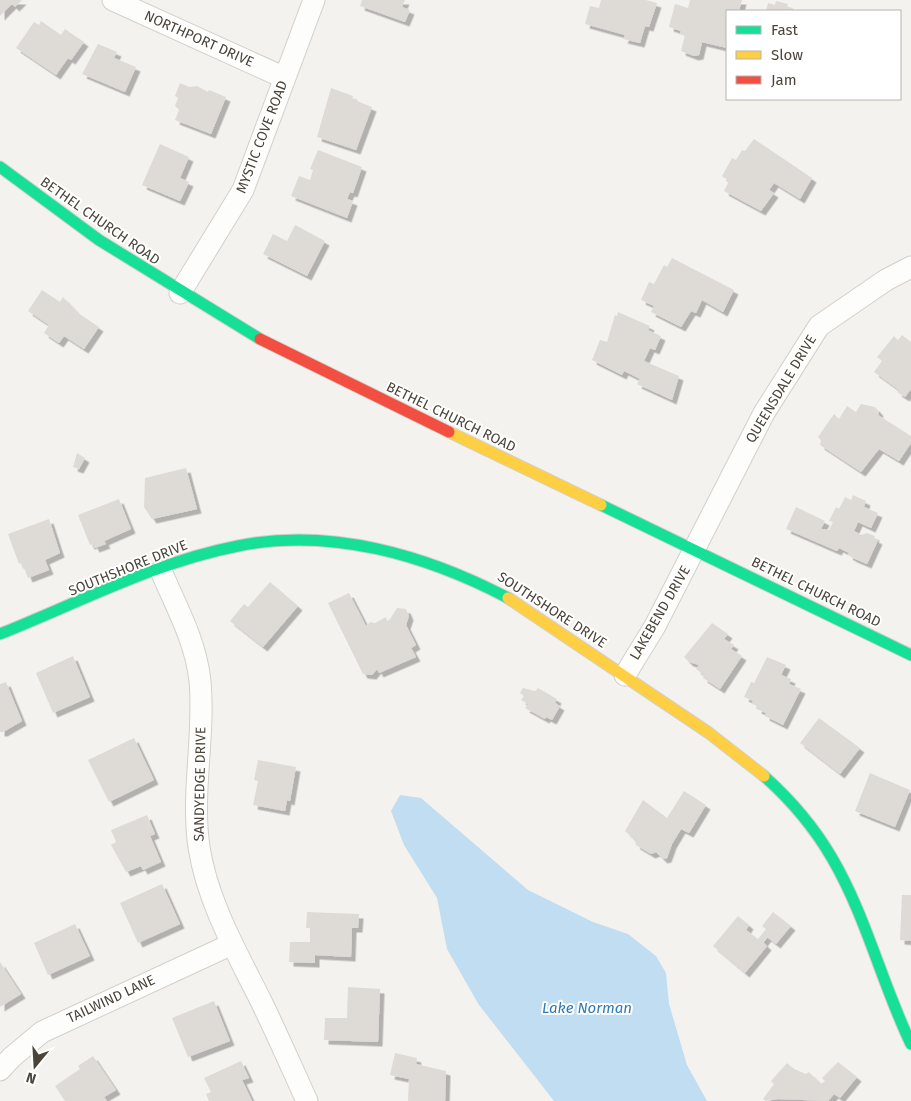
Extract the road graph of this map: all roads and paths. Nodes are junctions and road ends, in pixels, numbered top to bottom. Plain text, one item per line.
1 (113, 0) edge
2 (314, 0) edge
3 (285, 78) junction
4 (0, 167) edge
5 (911, 266) edge
6 (180, 293) junction
7 (695, 551) junction
8 (161, 571) junction
9 (0, 634) edge
10 (911, 655) edge
11 (625, 675) junction
12 (232, 944) junction
13 (909, 1035) edge
14 (0, 1070) edge
15 (307, 1101) edge

1 - 3 street, NORTHPORT DRIVE
2 - 3 street, MYSTIC COVE ROAD
3 - 6 street, MYSTIC COVE ROAD
4 - 6 street, BETHEL CHURCH ROAD
5 - 7 street, QUEENSDALE DRIVE
6 - 7 street, BETHEL CHURCH ROAD
7 - 10 street, BETHEL CHURCH ROAD
7 - 11 street, LAKEBEND DRIVE
8 - 9 street, SOUTHSHORE DRIVE
8 - 11 street, SOUTHSHORE DRIVE
8 - 12 street, SANDYEDGE DRIVE
11 - 13 street, SOUTHSHORE DRIVE
12 - 14 street, TAILWIND LANE
12 - 15 street, SANDYEDGE DRIVE

